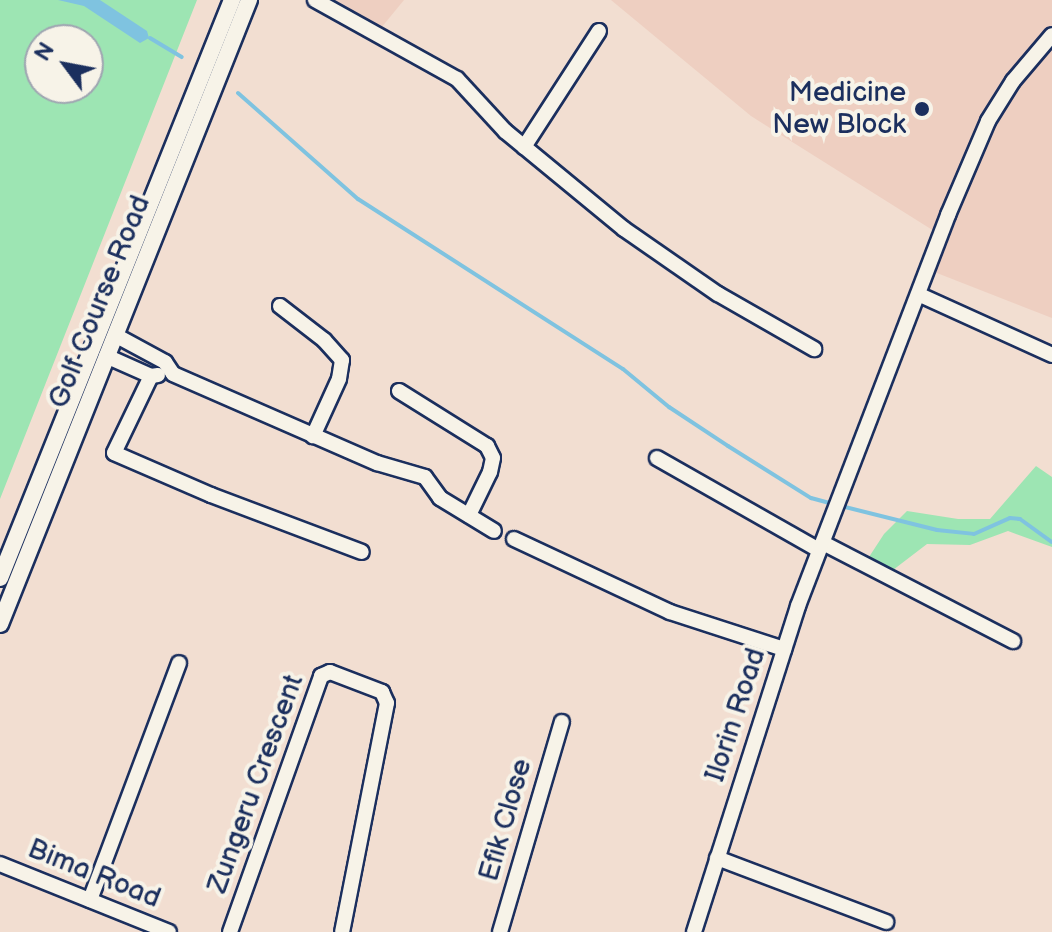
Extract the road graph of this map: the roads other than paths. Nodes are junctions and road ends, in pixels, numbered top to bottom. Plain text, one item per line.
1 (232, 0) edge
2 (249, 0) edge
3 (315, 0) edge
4 (599, 31) dead end
5 (1052, 35) edge
6 (524, 147) junction
7 (920, 295) junction
8 (280, 306) dead end
9 (115, 335) junction
10 (814, 349) dead end
11 (1052, 355) edge
12 (106, 356) junction
13 (173, 374) junction
14 (151, 376) junction
15 (399, 391) dead end
16 (313, 436) junction
17 (657, 458) dead end
18 (469, 515) junction
19 (494, 531) dead end
20 (514, 539) dead end
21 (821, 546) junction
22 (362, 552) dead end
23 (0, 578) edge
24 (0, 624) edge
25 (1013, 641) dead end
26 (784, 649) junction
27 (179, 663) dead end
28 (562, 722) dead end
29 (717, 858) junction
30 (0, 864) edge
31 (90, 900) junction
32 (886, 922) dead end
33 (169, 932) edge
34 (230, 932) edge
35 (342, 932) edge
36 (500, 932) edge
37 (694, 932) edge

1 - 23 street, Golf Course Road
2 - 9 street, Golf Course Road
3 - 6 street
4 - 6 street
5 - 7 street, Ilorin Road
6 - 10 street
7 - 11 street
7 - 21 street, Ilorin Road
8 - 16 street
9 - 12 street, Golf Course Road
9 - 13 street
12 - 14 street
12 - 24 street, Golf Course Road
13 - 14 street
13 - 16 street
14 - 22 street
15 - 18 street
16 - 18 street
17 - 21 street
18 - 19 street
20 - 26 street
21 - 25 street
21 - 26 street, Ilorin Road
26 - 29 street, Ilorin Road
27 - 31 street
28 - 36 street, Efik Close
29 - 32 street
29 - 37 street, Ilorin Road
30 - 31 street, Bima Road
31 - 33 street, Bima Road
34 - 35 street, Zungeru Crescent

